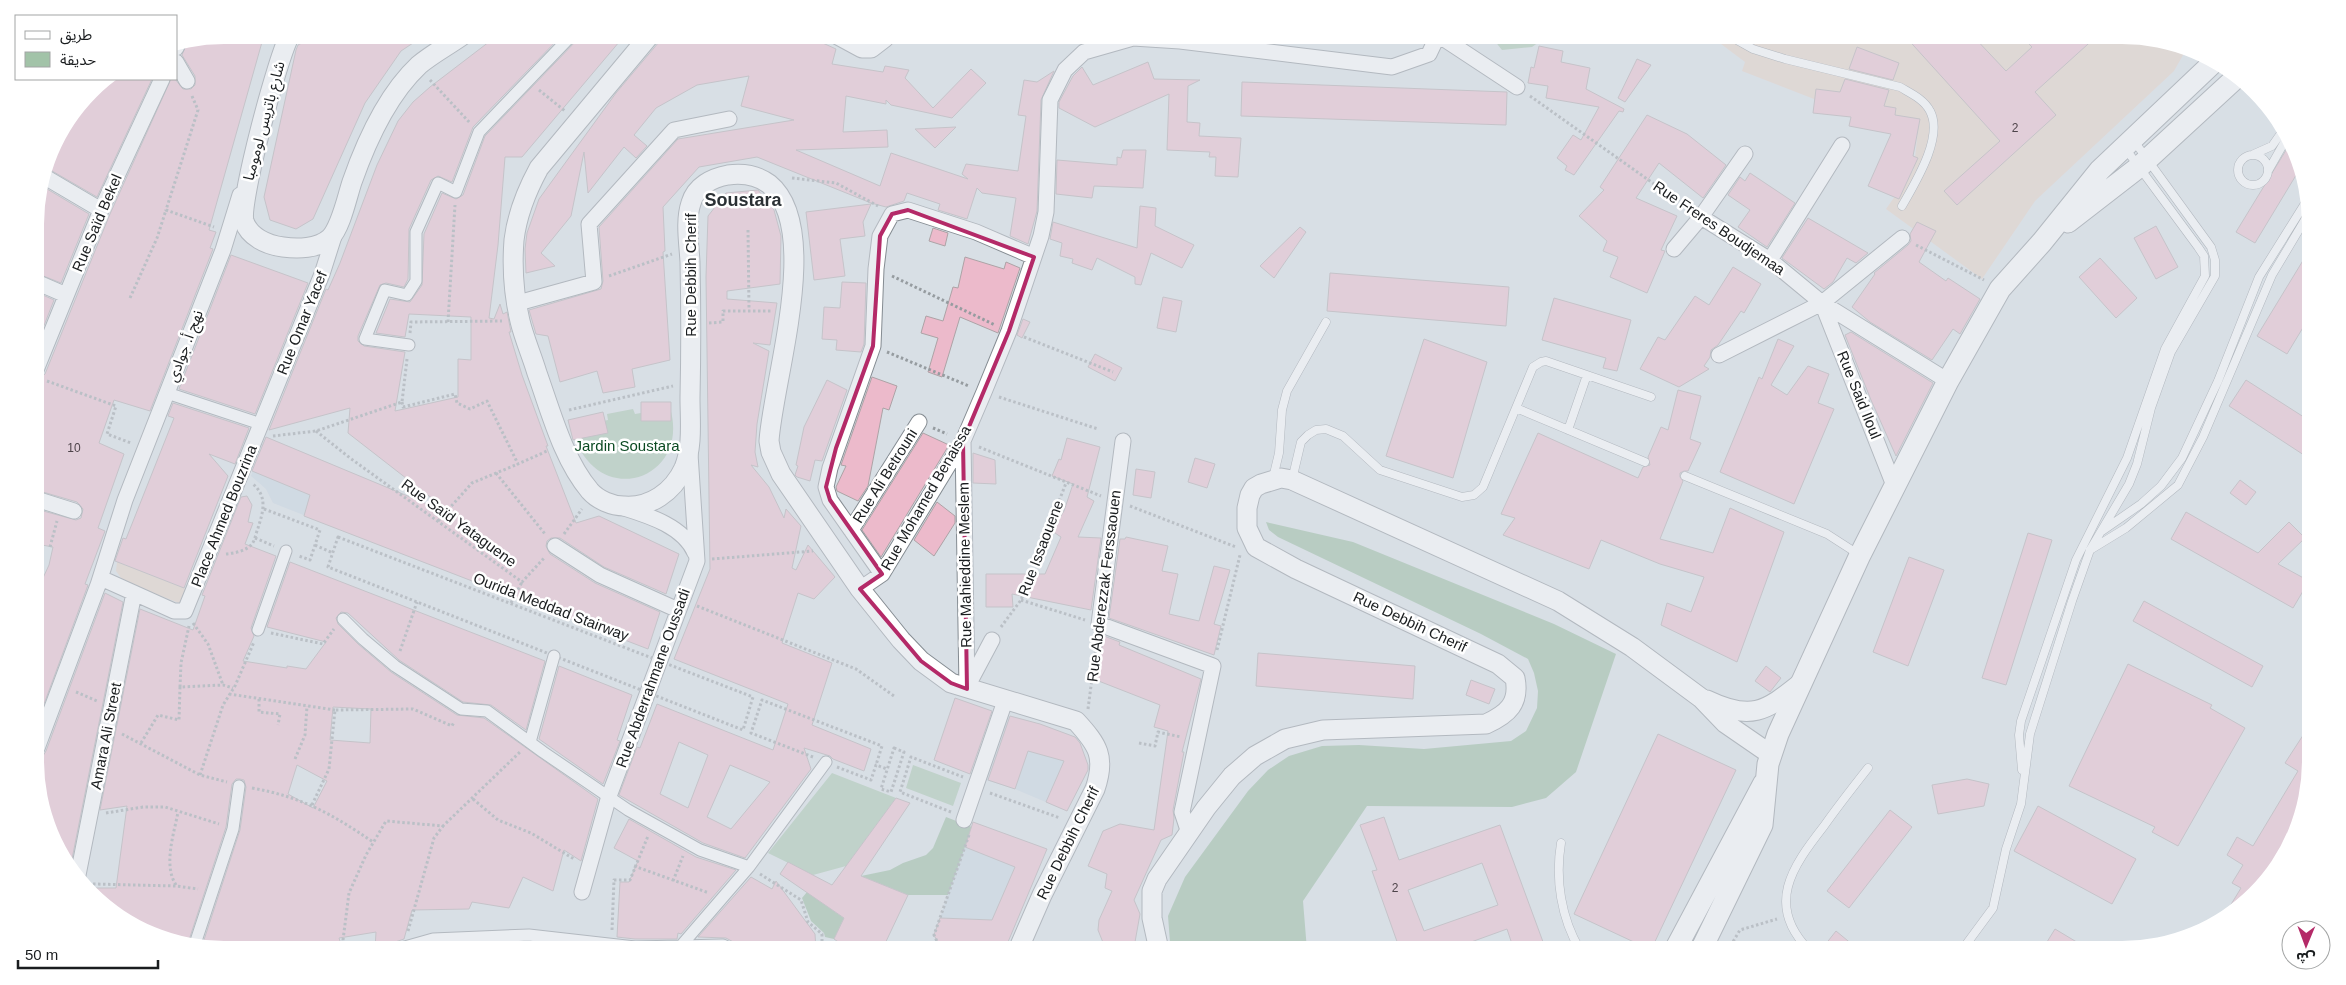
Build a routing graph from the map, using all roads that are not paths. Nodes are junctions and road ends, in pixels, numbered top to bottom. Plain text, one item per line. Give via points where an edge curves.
1 (286, 44) edge
2 (450, 44) edge
3 (563, 44) edge
4 (642, 44) edge
5 (855, 44) edge
6 (877, 44) edge
7 (1112, 44) edge
8 (1205, 44) edge
9 (1434, 44) edge
10 (1452, 44) edge
11 (1744, 44) edge
12 (178, 65) edge
13 (2206, 65) edge
14 (162, 80) edge
15 (187, 81) road end
16 (2232, 81) edge
17 (1517, 87) road end
18 (268, 106) junction
19 (729, 119) dead end
20 (2279, 136) edge
21 (2128, 143) junction
22 (2284, 144) edge
23 (1842, 145) dead end
24 (1745, 154) dead end
25 (2254, 154) junction
26 (2143, 163) junction
27 (2268, 171) junction
28 (49, 180) edge
29 (1902, 206) dead end
30 (2302, 209) edge
31 (101, 210) junction
32 (1701, 217) junction
33 (339, 221) junction
34 (2302, 226) edge
35 (1902, 238) road end
36 (2042, 242) junction
37 (1674, 248) dead end
38 (1034, 257) junction
39 (1770, 260) junction
40 (44, 285) edge
41 (66, 295) junction
42 (1822, 303) junction
43 (519, 312) junction
44 (1326, 322) dead end
45 (409, 345) road end
46 (1719, 355) dead end
47 (44, 363) edge
48 (1587, 376) junction
49 (1948, 381) junction
50 (167, 393) junction
51 (1652, 397) dead end
52 (1516, 408) junction
53 (919, 422) road end
54 (259, 430) junction
55 (1568, 430) junction
56 (963, 441) junction
57 (1123, 441) dead end
58 (690, 447) junction
59 (1645, 462) dead end
60 (1685, 476) dead end
61 (1273, 480) junction
62 (1292, 480) junction
63 (1895, 488) junction
64 (44, 502) edge
65 (612, 505) junction
66 (67, 509) road end
67 (851, 530) junction
68 (2100, 532) junction
69 (2084, 543) junction
70 (555, 546) road end
71 (2090, 550) junction
72 (286, 551) dead end
73 (1860, 555) junction
74 (697, 559) junction
75 (2076, 560) junction
76 (882, 574) junction
77 (98, 585) junction
78 (860, 589) junction
79 (134, 593) junction
80 (680, 605) junction
81 (342, 619) road end
82 (258, 630) road end
83 (992, 640) road end
84 (554, 656) dead end
85 (1801, 683) junction
86 (967, 689) junction
87 (1701, 698) junction
88 (1005, 701) junction
89 (44, 729) edge
90 (530, 742) junction
91 (1770, 754) junction
92 (826, 762) road end
93 (1868, 768) dead end
94 (1766, 781) junction
95 (239, 786) dead end
96 (2024, 792) junction
97 (609, 796) junction
98 (968, 823) road end
99 (1189, 833) junction
100 (1560, 843) dead end
101 (749, 867) junction
102 (85, 876) edge
103 (582, 892) dead end
104 (197, 939) edge
105 (426, 941) edge
106 (582, 941) edge
107 (685, 941) edge
108 (1022, 941) edge
109 (1157, 941) edge
110 (1576, 941) edge
111 (1680, 941) edge
112 (1705, 941) edge
113 (1802, 941) edge
114 (1968, 941) edge

1 - 18 street, شارع باتريس لومومبا
2 - 33 street via 419,65 394,96 368,140
3 - 45 street via 479,132 456,192 438,183 416,232 416,281 407,295 385,290 365,339
4 - 43 street, Rue Debbih Cherif via 538,168 521,210 514,241
5 - 6 street via 862,48 872,48
7 - 38 street, Rue Mohamed Benaissa via 1084,52 1065,70 1050,100 1046,212
8 - 9 street, Rue Mohamed Benaissa via 1392,67 1429,54
10 - 17 street
11 - 29 lane via 1900,87 1917,97 1930,111 1934,128 1932,145
12 - 15 street
13 - 21 main road
14 - 31 street, Rue Saïd Bekel
16 - 26 main road
18 - 33 street, شارع باتريس لومومبا via 246,186 243,209 244,220 253,235 275,246 298,249 330,238
18 - 50 street, نهج أ. جوادي via 228,232
19 - 43 street via 674,130 589,224 594,282
20 - 25 lane via 2272,146
21 - 26 lane
21 - 36 main road via 2100,170
22 - 27 lane
23 - 39 street
24 - 32 street
25 - 27 lane via 2263,158
25 - 27 lane via 2240,161 2238,171 2243,180 2256,184 2265,180
26 - 36 main road
26 - 68 lane via 2211,247 2215,276 2172,352 2151,408 2129,484
26 - 69 lane via 2204,256 2205,276 2165,349 2127,458
28 - 31 street
30 - 68 lane via 2259,277 2218,381 2182,458 2161,486
31 - 41 street, Rue Saïd Bekel
32 - 37 street
32 - 39 street, Rue Freres Boudjemaa
33 - 54 street, Rue Omar Yacef via 322,274
34 - 71 lane via 2272,275 2203,437 2178,485 2126,528
35 - 42 street
36 - 49 main road via 2000,289
38 - 56 street, Rue Mohamed Benaissa via 1009,331
38 - 67 street via 976,232 908,210 892,214 880,236 873,346 827,479 830,500
39 - 42 street, Rue Freres Boudjemaa
40 - 41 street
41 - 47 street, Rue Saïd Bekel
42 - 46 street
42 - 49 street, Rue Freres Boudjemaa
42 - 63 street, Rue Said Iloul
43 - 65 street, Rue Debbih Cherif via 551,414 573,465 594,494
44 - 61 lane via 1287,391
48 - 51 lane
48 - 52 lane via 1546,361 1540,362 1533,367
48 - 55 lane
49 - 63 main road
50 - 54 street, Place Ahmed Bouzrina
50 - 77 street, نهج أ. جوادي via 124,500
52 - 55 lane
52 - 62 lane via 1483,487 1474,495 1462,497 1380,470 1343,436 1326,429 1316,430 1301,442
53 - 67 street, Rue Ali Betrouni
54 - 79 street, Place Ahmed Bouzrina via 185,611 174,611
55 - 59 lane
56 - 76 street, Rue Mohamed Benaissa
56 - 86 street, Rue Mahieddine Meslem
57 - 99 street, Rue Abderezzak Ferssaouen via 1099,624 1213,666 1182,812
58 - 65 street, Rue Debbih Cherif via 683,470 656,500 638,506
58 - 74 street
58 - 78 street, Rue Debbih Cherif via 688,222 691,202 700,186 718,177 739,173 758,178 782,197 788,210 792,236 793,296 769,441 771,452 781,474
60 - 73 lane via 1827,534
61 - 62 street, Rue Debbih Cherif
61 - 99 street, Rue Debbih Cherif via 1254,488 1250,495 1247,528 1256,547 1498,664 1515,678 1515,701 1498,719 1486,724 1322,730 1285,739 1245,764 1206,808
62 - 87 street, Rue Debbih Cherif via 1558,600 1632,647
63 - 73 main road
64 - 66 street
65 - 74 street via 642,514 676,531 691,544
67 - 76 street
68 - 69 lane
68 - 71 lane
69 - 75 lane
70 - 80 street via 600,575
71 - 75 lane
71 - 96 lane via 2030,734
72 - 82 street
73 - 85 main road
74 - 80 street, Rue Abderrahmane Oussadi
75 - 96 lane via 2021,721 2019,735
76 - 78 street, Rue Mohamed Benaissa
77 - 79 street, Place Ahmed Bouzrina via 103,579
77 - 89 street, نهج أ. جوادي
78 - 86 street, Rue Debbih Cherif via 921,661 951,683
79 - 102 street, Amara Ali Street via 90,816
80 - 97 street, Rue Abderrahmane Oussadi
81 - 90 street via 395,666 461,710 487,710
83 - 86 street
84 - 90 street
85 - 87 street, Rue Debbih Cherif via 1774,704 1758,711 1725,709
85 - 91 main road
86 - 88 street, Rue Debbih Cherif
87 - 91 street, Rue Debbih Cherif via 1725,724
88 - 98 street via 976,787
88 - 108 street, Rue Debbih Cherif via 1076,722 1091,737 1099,754 1100,773
90 - 97 street
91 - 94 main road
92 - 101 street
93 - 113 lane via 1797,864 1788,886 1785,898 1787,916
94 - 111 main road
94 - 112 main road via 1762,825
95 - 104 street via 233,829
96 - 114 lane via 1992,908
97 - 101 street via 689,844
97 - 103 street, Rue Abderrahmane Oussadi
99 - 109 street, Rue Debbih Cherif via 1157,878 1152,891 1152,918
100 - 110 lane via 1563,913
101 - 107 street
105 - 106 street via 529,935

